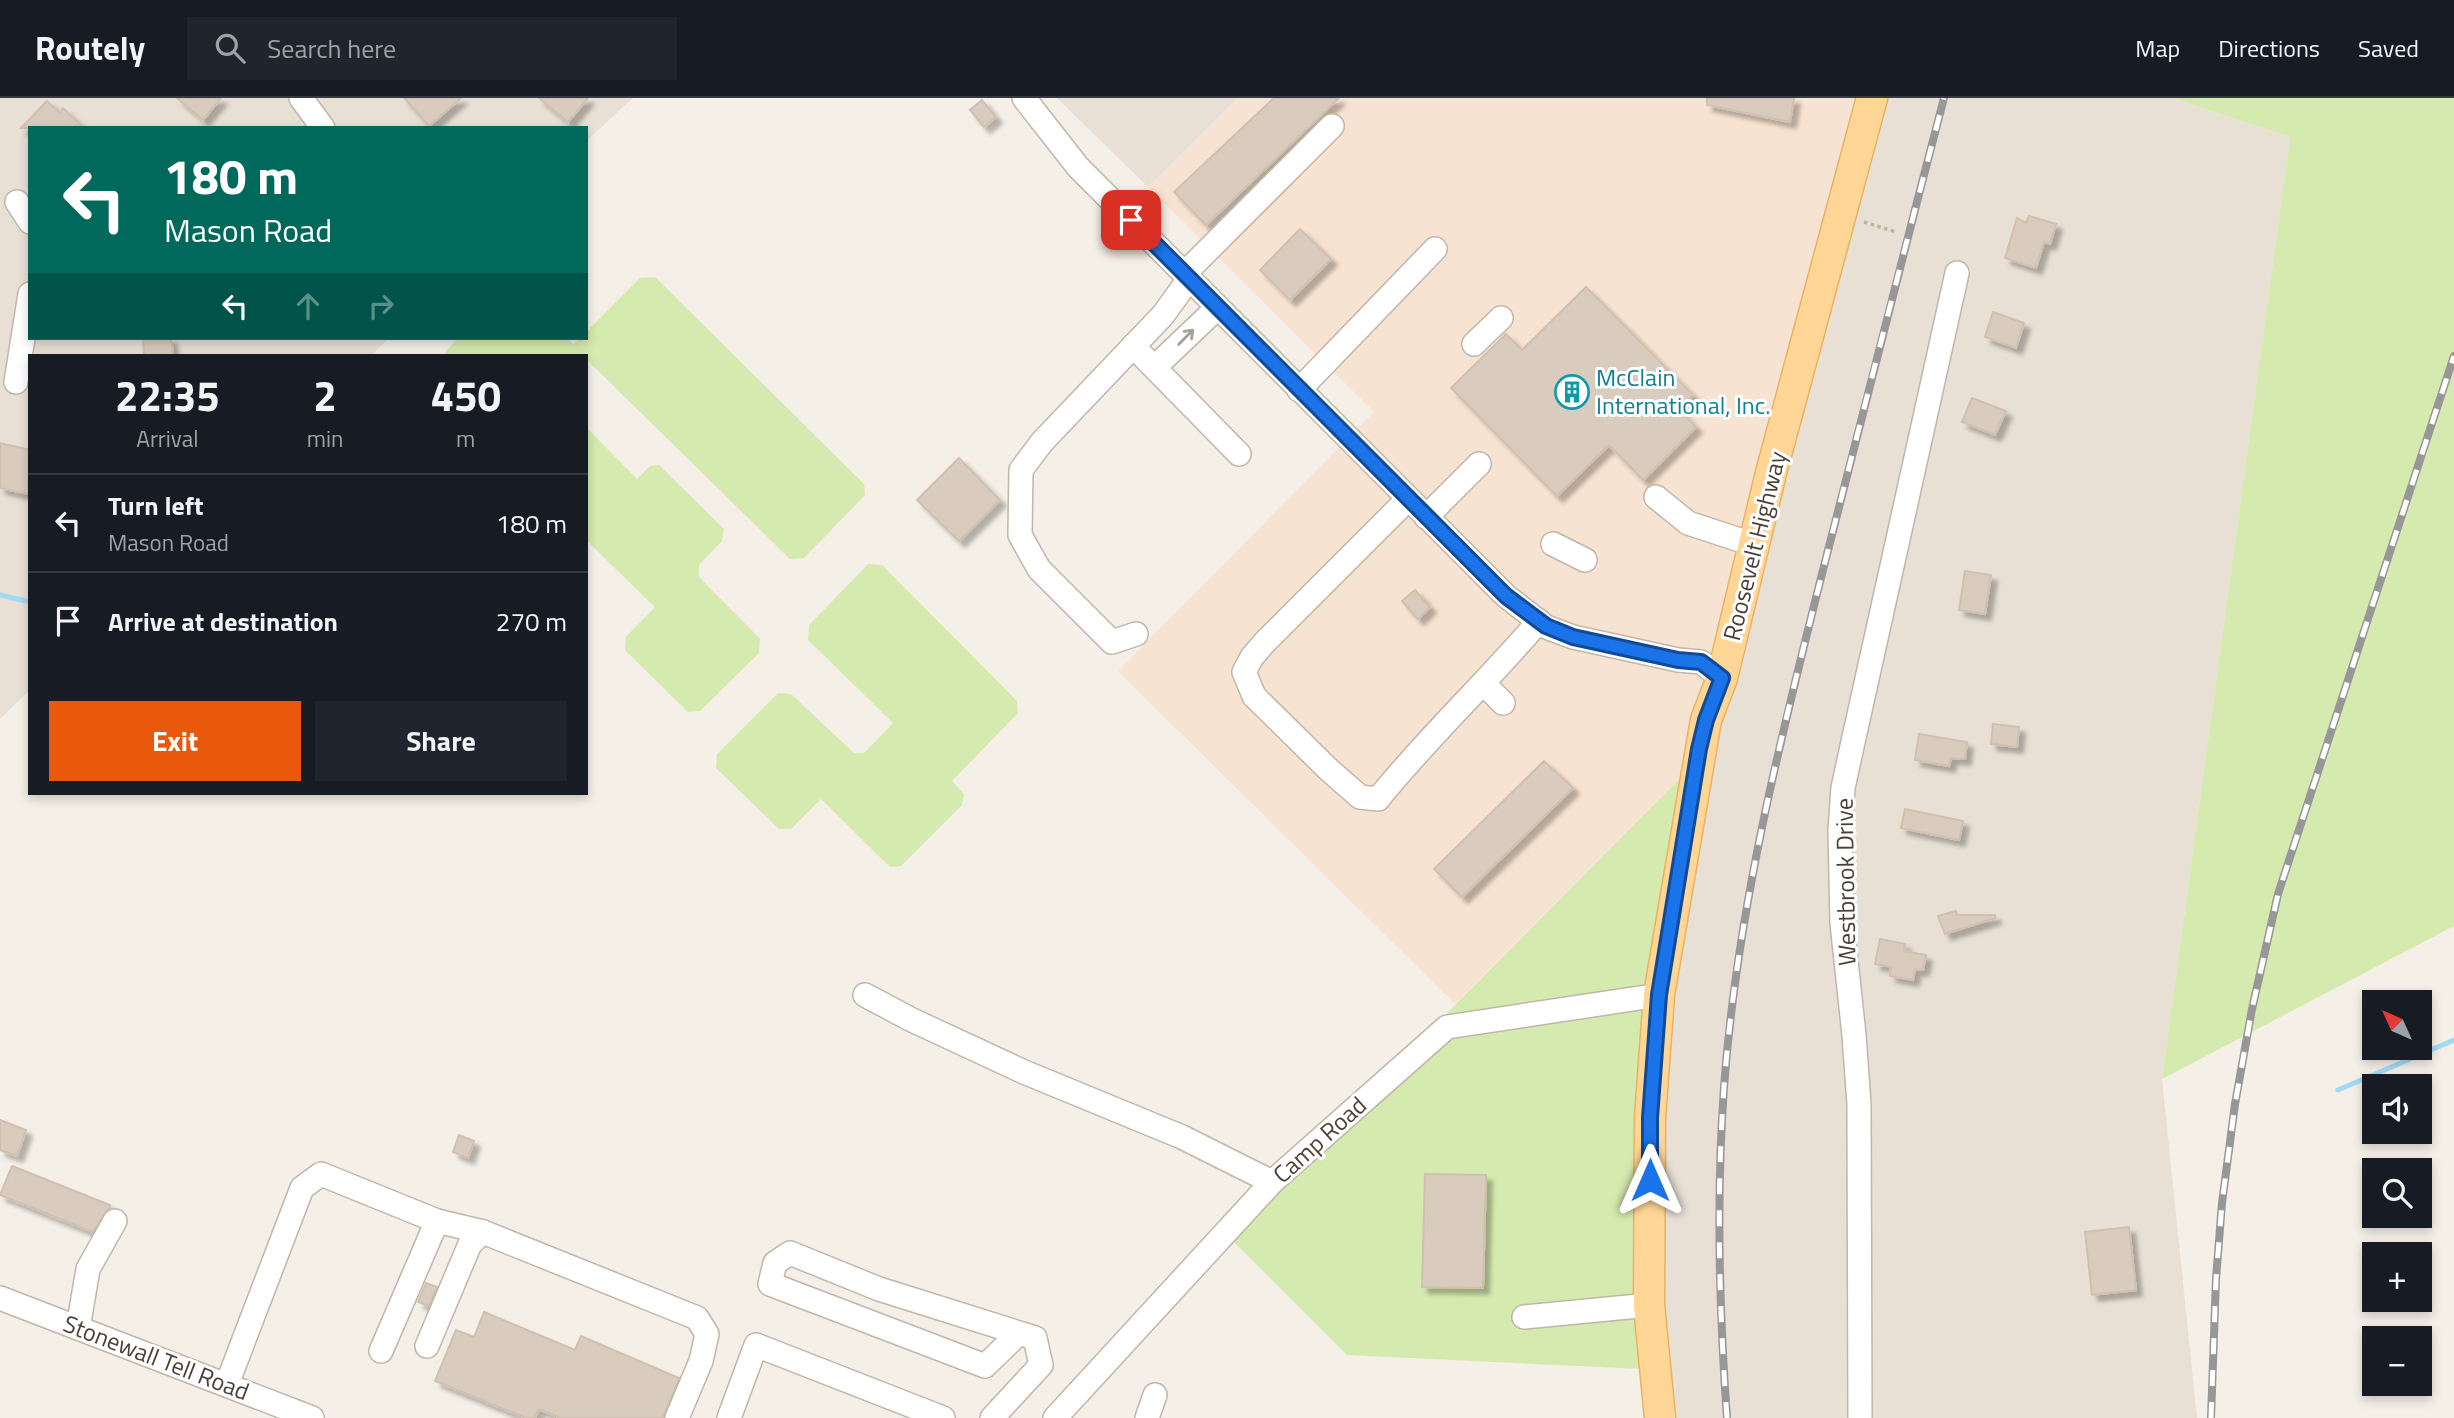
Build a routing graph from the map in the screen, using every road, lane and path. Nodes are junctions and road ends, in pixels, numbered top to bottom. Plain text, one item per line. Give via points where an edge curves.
1 (301, 98) edge
2 (1024, 98) edge
3 (1872, 98) edge
4 (322, 126) edge
5 (1332, 126) dead end
6 (17, 202) dead end
7 (1842, 216) junction
8 (28, 219) edge
9 (1896, 232) dead end
10 (1436, 249) dead end
11 (1957, 273) dead end
12 (1186, 277) junction
13 (28, 306) edge
14 (1217, 307) junction
15 (1501, 318) dead end
16 (1474, 344) dead end
17 (1133, 346) junction
18 (1155, 368) junction
19 (15, 382) edge
20 (1299, 390) junction
21 (1239, 454) dead end
22 (1479, 464) dead end
23 (1656, 497) dead end
24 (1408, 499) junction
25 (1426, 517) junction
26 (1553, 544) dead end
27 (1755, 545) junction
28 (1585, 560) dead end
29 (1539, 621) junction
30 (1136, 634) dead end
31 (1722, 678) junction
32 (1483, 683) junction
33 (1503, 703) dead end
34 (865, 995) dead end
35 (1659, 995) junction
36 (1272, 1182) junction
37 (437, 1221) junction
38 (115, 1222) dead end
39 (482, 1232) junction
40 (0, 1298) edge
41 (1649, 1305) junction
42 (1524, 1317) dead end
43 (78, 1328) junction
44 (1019, 1333) junction
45 (427, 1346) dead end
46 (381, 1351) dead end
47 (227, 1384) junction
48 (1154, 1395) dead end
49 (312, 1418) edge
50 (677, 1418) edge
51 (729, 1418) edge
52 (943, 1418) edge
53 (992, 1418) edge
54 (1055, 1418) edge
55 (1147, 1418) edge
56 (1660, 1418) edge
57 (1860, 1418) edge

1 - 4 street
2 - 12 street via 1078,167
3 - 7 main road, Roosevelt Highway
5 - 12 street
6 - 8 street
7 - 9 path
7 - 27 main road, Roosevelt Highway
10 - 20 street
11 - 57 street, Westbrook Drive via 1843,788 1842,923 1858,1104
12 - 14 street
12 - 17 street via 1163,315
13 - 19 street
18 -> 14 street
14 - 20 street
15 - 16 street
17 - 18 street
17 - 30 street via 1021,470 1020,535 1039,569 1112,642
18 - 21 street
20 - 24 street
22 - 25 street
23 - 27 street via 1688,523
24 - 25 street
24 - 32 street via 1265,642 1244,672 1254,696 1328,769 1360,797 1378,799
25 - 29 street via 1506,596
26 - 28 street
27 - 31 main road, Roosevelt Highway
29 - 31 street via 1573,637 1701,662
29 - 32 street
31 - 35 main road, Roosevelt Highway via 1699,749
32 - 33 street
34 - 36 street via 1024,1072 1182,1138
35 - 36 street, Camp Road via 1447,1027
35 - 41 main road, Roosevelt Highway via 1650,1118
36 - 54 street, Camp Road
37 - 39 street
37 - 46 street
37 - 47 street via 321,1174 302,1188
38 - 43 street via 88,1269
39 - 45 street via 470,1244
39 - 50 street via 697,1318 707,1334
40 - 43 street, Stonewall Tell Road
41 - 42 street
41 - 56 main road, Roosevelt Highway
43 - 47 street, Stonewall Tell Road
44 - 44 street via 879,1289 790,1253 775,1263 770,1284 985,1366
44 - 53 street via 1035,1338 1041,1364
47 - 49 street, Stonewall Tell Road
48 - 55 street
51 - 52 street via 756,1345

